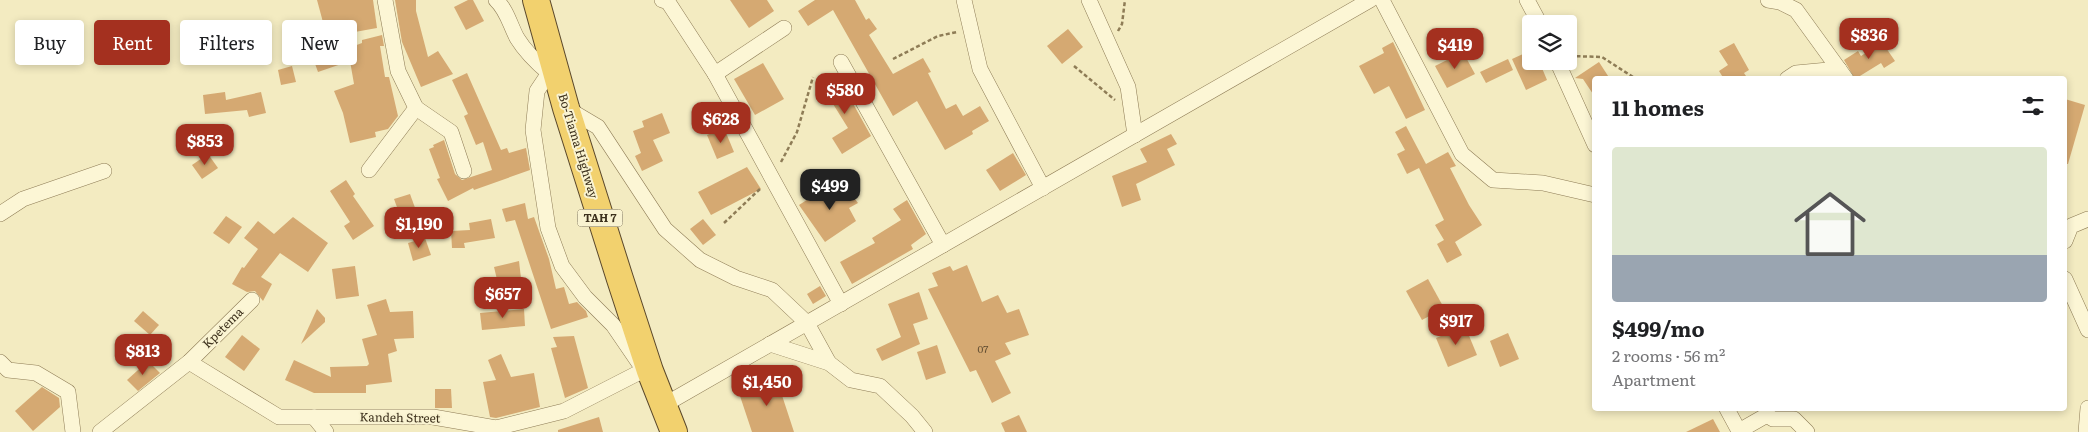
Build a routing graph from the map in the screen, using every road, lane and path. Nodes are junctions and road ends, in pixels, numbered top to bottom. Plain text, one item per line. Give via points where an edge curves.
1 (385, 0) edge
2 (496, 0) edge
3 (536, 0) edge
4 (662, 0) edge
5 (964, 0) edge
6 (1089, 0) edge
7 (1125, 0) edge
8 (1370, 0) edge
9 (1382, 0) edge
10 (1527, 0) edge
11 (1768, 0) edge
12 (1535, 15) edge
13 (784, 28) dead end
14 (971, 30) junction
15 (1110, 46) junction
16 (1577, 56) edge
17 (893, 59) dead end
18 (841, 62) dead end
19 (1074, 66) dead end
20 (552, 70) junction
21 (1561, 70) edge
22 (714, 74) junction
23 (1842, 74) edge
24 (1631, 76) edge
25 (1792, 76) edge
26 (416, 108) junction
27 (566, 108) junction
28 (1131, 110) junction
29 (1135, 135) junction
30 (1592, 138) edge
31 (104, 170) dead end
32 (369, 170) dead end
33 (464, 170) dead end
34 (1043, 188) junction
35 (1592, 194) edge
36 (0, 214) edge
37 (2088, 219) edge
38 (2067, 236) edge
39 (943, 245) junction
40 (2067, 283) edge
41 (252, 300) dead end
42 (841, 304) junction
43 (808, 323) junction
44 (2088, 330) edge
45 (770, 344) junction
46 (0, 362) edge
47 (189, 362) junction
48 (829, 363) junction
49 (647, 371) junction
50 (664, 405) junction
51 (2088, 408) edge
52 (1728, 411) edge
53 (314, 417) junction
54 (73, 432) edge
55 (100, 432) edge
56 (326, 432) edge
57 (674, 432) edge
58 (925, 432) edge
59 (1807, 432) edge
60 (2086, 432) edge

1 - 26 street via 398,71
2 - 20 street via 518,39 537,63
3 - 20 highway, Bo-Tiama Highway / TAH 7
4 - 22 street via 668,2
5 - 14 street
6 - 15 street
7 - 15 path via 1122,24
8 - 29 street
9 - 35 street via 1462,154 1493,180 1543,183
10 - 12 street
11 - 23 street via 1796,10
13 - 22 street
14 - 17 path via 938,36
14 - 34 street via 980,69
15 - 28 street via 1128,87
16 - 24 path via 1602,57
18 - 39 street
19 - 28 path via 1102,91
20 - 27 highway, Bo-Tiama Highway / TAH 7
20 - 49 street via 538,92 533,130 548,228 562,266 613,325
21 - 30 street
22 - 42 street
23 - 25 street via 1796,73
26 - 32 street
26 - 33 street via 451,132
27 - 43 street via 598,127 665,229 700,260 736,278 772,290
27 - 49 highway, Bo-Tiama Highway / TAH 7
28 - 29 street
29 - 34 street
31 - 36 street via 23,199
34 - 39 street
37 - 38 street via 2071,226
39 - 42 street
40 - 44 street
41 - 47 street, Kpetema
42 - 43 street
43 - 45 street
43 - 48 street
45 - 48 street
45 - 50 street
46 - 54 street via 8,370 36,373 68,392
47 - 53 street, Kandeh Street via 280,417
47 - 55 street, Kpetema
48 - 58 street via 851,380 880,386
49 - 50 highway, Bo-Tiama Highway / TAH 7
49 - 53 street, Kandeh Street via 564,410 496,428 433,417
50 - 57 highway, Bo-Tiama Highway / TAH 7
51 - 60 street
52 - 59 street via 1739,431 1767,415 1773,419 1794,420
53 - 56 street

